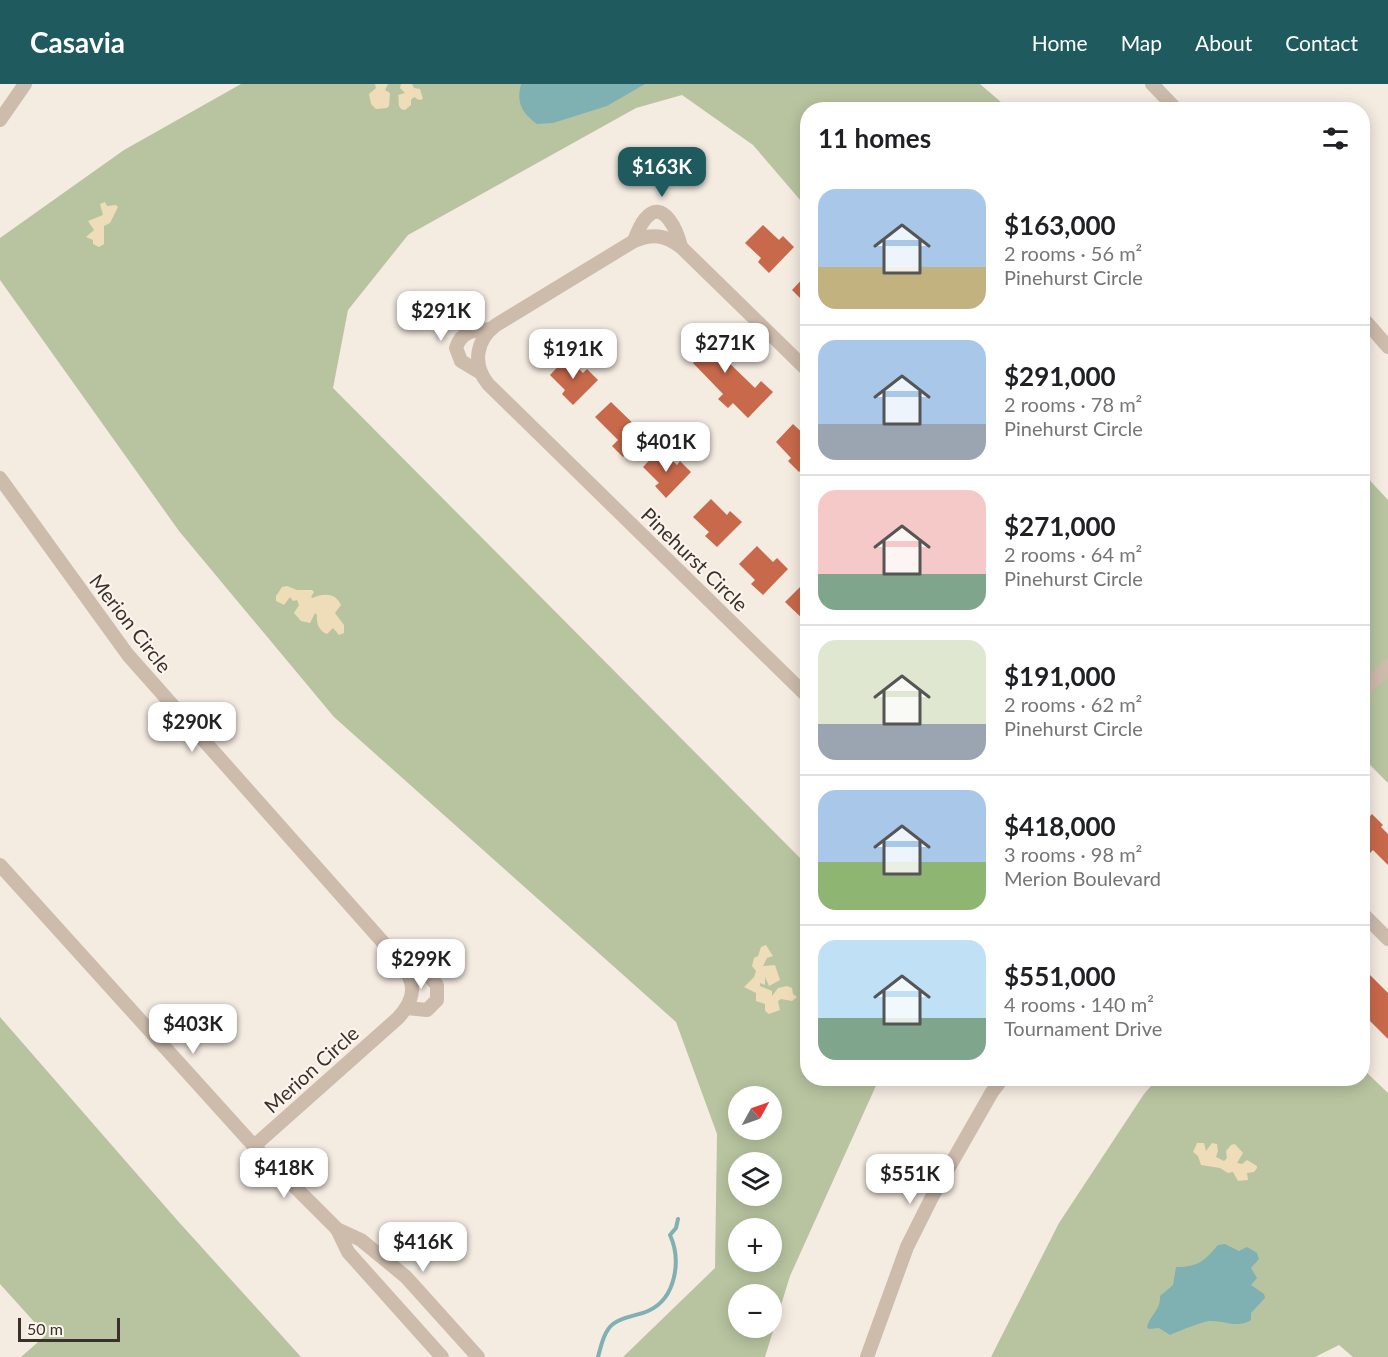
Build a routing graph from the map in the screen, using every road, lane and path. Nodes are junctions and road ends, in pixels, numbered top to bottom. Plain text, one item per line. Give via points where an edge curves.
1 (25, 84) edge
2 (1152, 84) edge
3 (1169, 102) edge
4 (0, 120) edge
5 (634, 241) junction
6 (681, 247) junction
7 (1370, 326) edge
8 (491, 329) junction
9 (1388, 346) edge
10 (800, 363) edge
11 (481, 373) junction
12 (0, 478) edge
13 (1388, 666) edge
14 (1370, 685) edge
15 (800, 689) edge
16 (0, 865) edge
17 (1370, 921) edge
18 (1388, 939) edge
19 (408, 972) junction
20 (407, 1008) junction
21 (997, 1086) edge
22 (254, 1146) junction
23 (337, 1229) junction
24 (473, 1355) edge
25 (442, 1357) edge
26 (867, 1357) edge

1 - 4 street
2 - 3 street
5 - 6 street, Pinehurst Circle via 658,235
5 - 6 street, Pinehurst Circle via 644,219 659,213 674,225
5 - 8 street, Pinehurst Circle
6 - 10 street, Pinehurst Circle
7 - 9 street
8 - 11 street via 481,340
8 - 11 street, Pinehurst Circle via 465,334 456,348 461,361
11 - 15 street, Pinehurst Circle
12 - 19 street, Merion Circle via 128,655
13 - 14 street
16 - 22 street
17 - 18 street
19 - 20 street via 413,993
19 - 20 street, Merion Circle via 428,975 437,985 437,1000 427,1010
20 - 22 street, Merion Circle
21 - 26 street via 907,1246
22 - 23 street
23 - 24 street via 361,1240 406,1277
23 - 25 street via 348,1252

